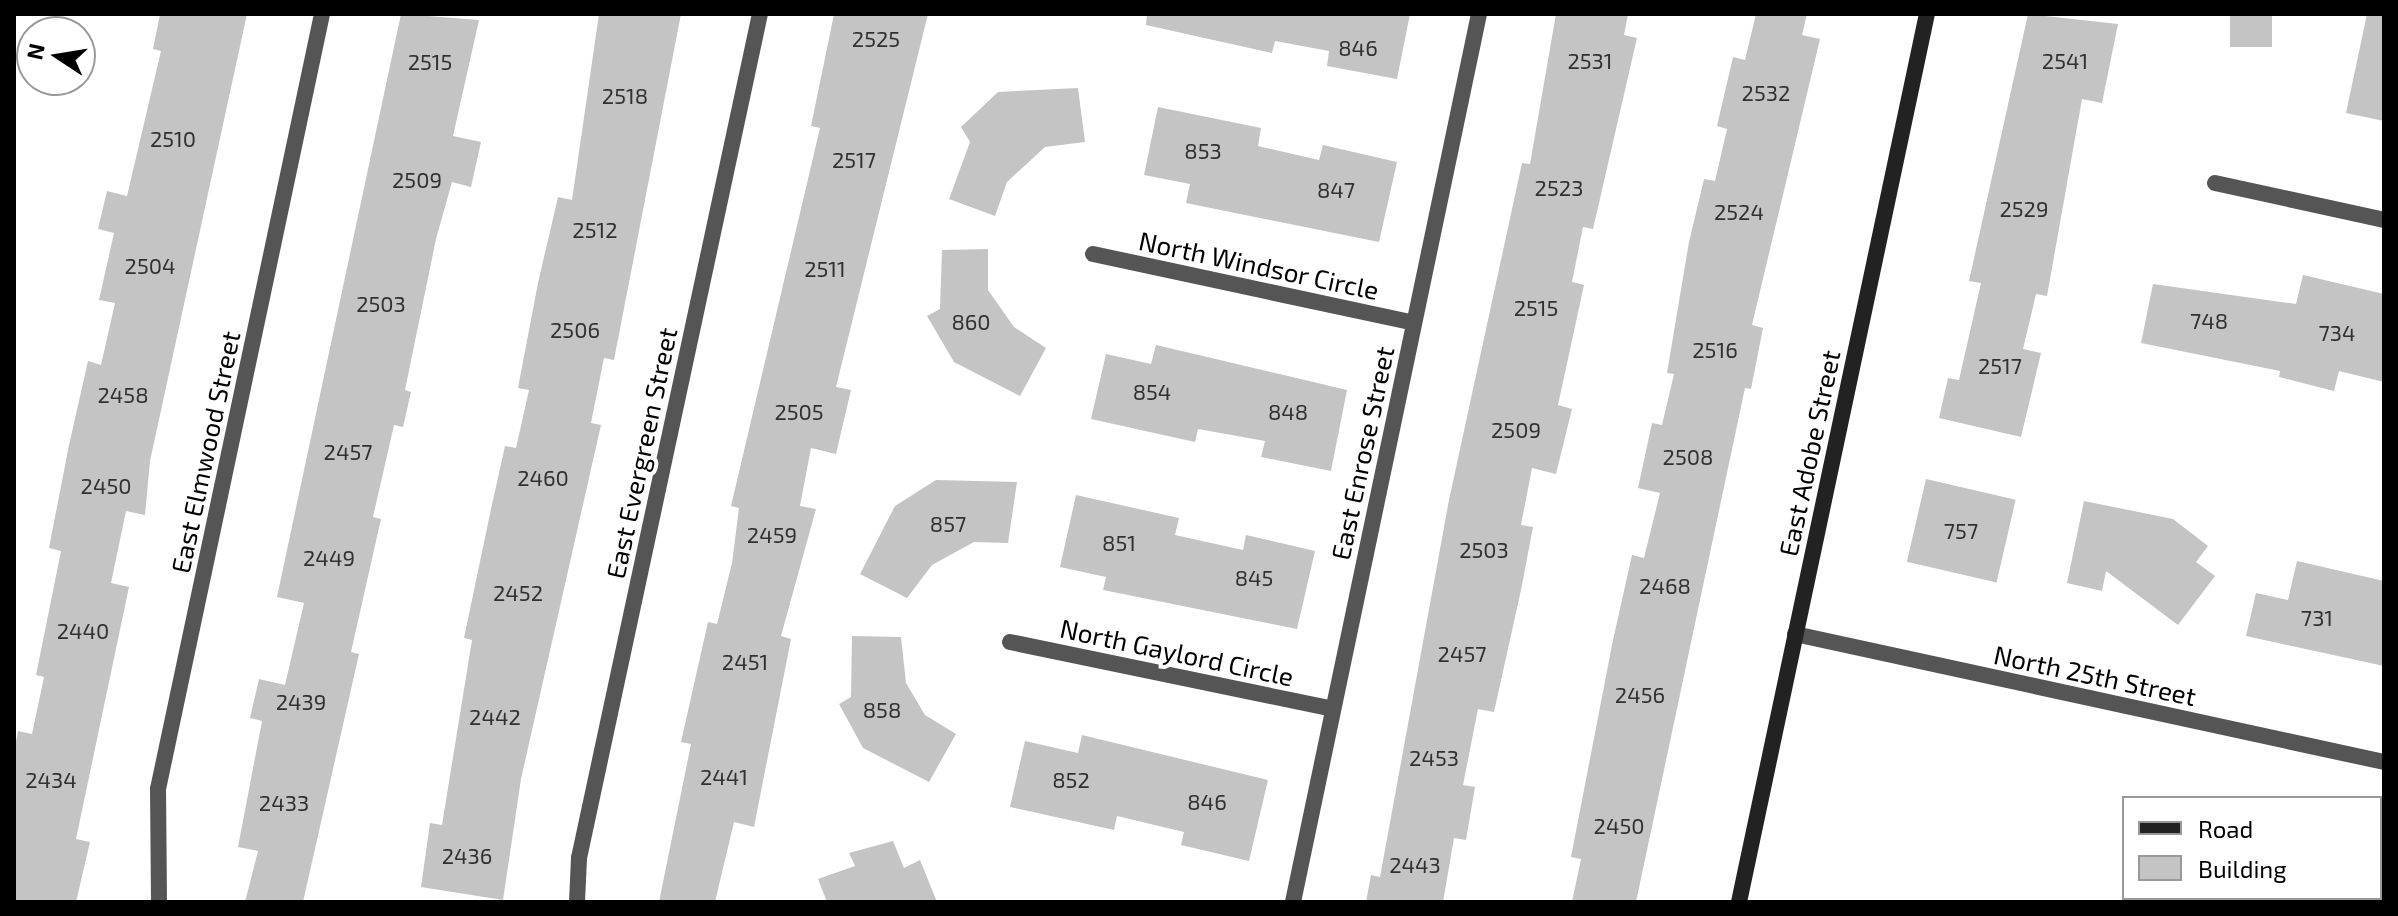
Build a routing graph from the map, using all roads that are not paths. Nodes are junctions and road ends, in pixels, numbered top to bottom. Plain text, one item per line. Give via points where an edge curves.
1 (322, 14) edge
2 (760, 14) edge
3 (1479, 14) edge
4 (1927, 14) edge
5 (2215, 183) dead end
6 (2384, 220) edge
7 (1093, 254) dead end
8 (1414, 323) junction
9 (1795, 634) junction
10 (1010, 642) dead end
11 (1333, 709) junction
12 (2384, 762) edge
13 (159, 902) edge
14 (577, 902) edge
15 (1293, 902) edge
16 (1739, 902) edge

1 - 13 street, East Elmwood Street via 158,789
2 - 14 street, East Evergreen Street via 579,858
3 - 8 street, East Enrose Street
4 - 9 street, East Adobe Street
5 - 6 street
7 - 8 street, North Windsor Circle
8 - 11 street, East Enrose Street
9 - 12 street, North 25th Street
9 - 16 street, East Adobe Street
10 - 11 street, North Gaylord Circle
11 - 15 street, East Enrose Street

